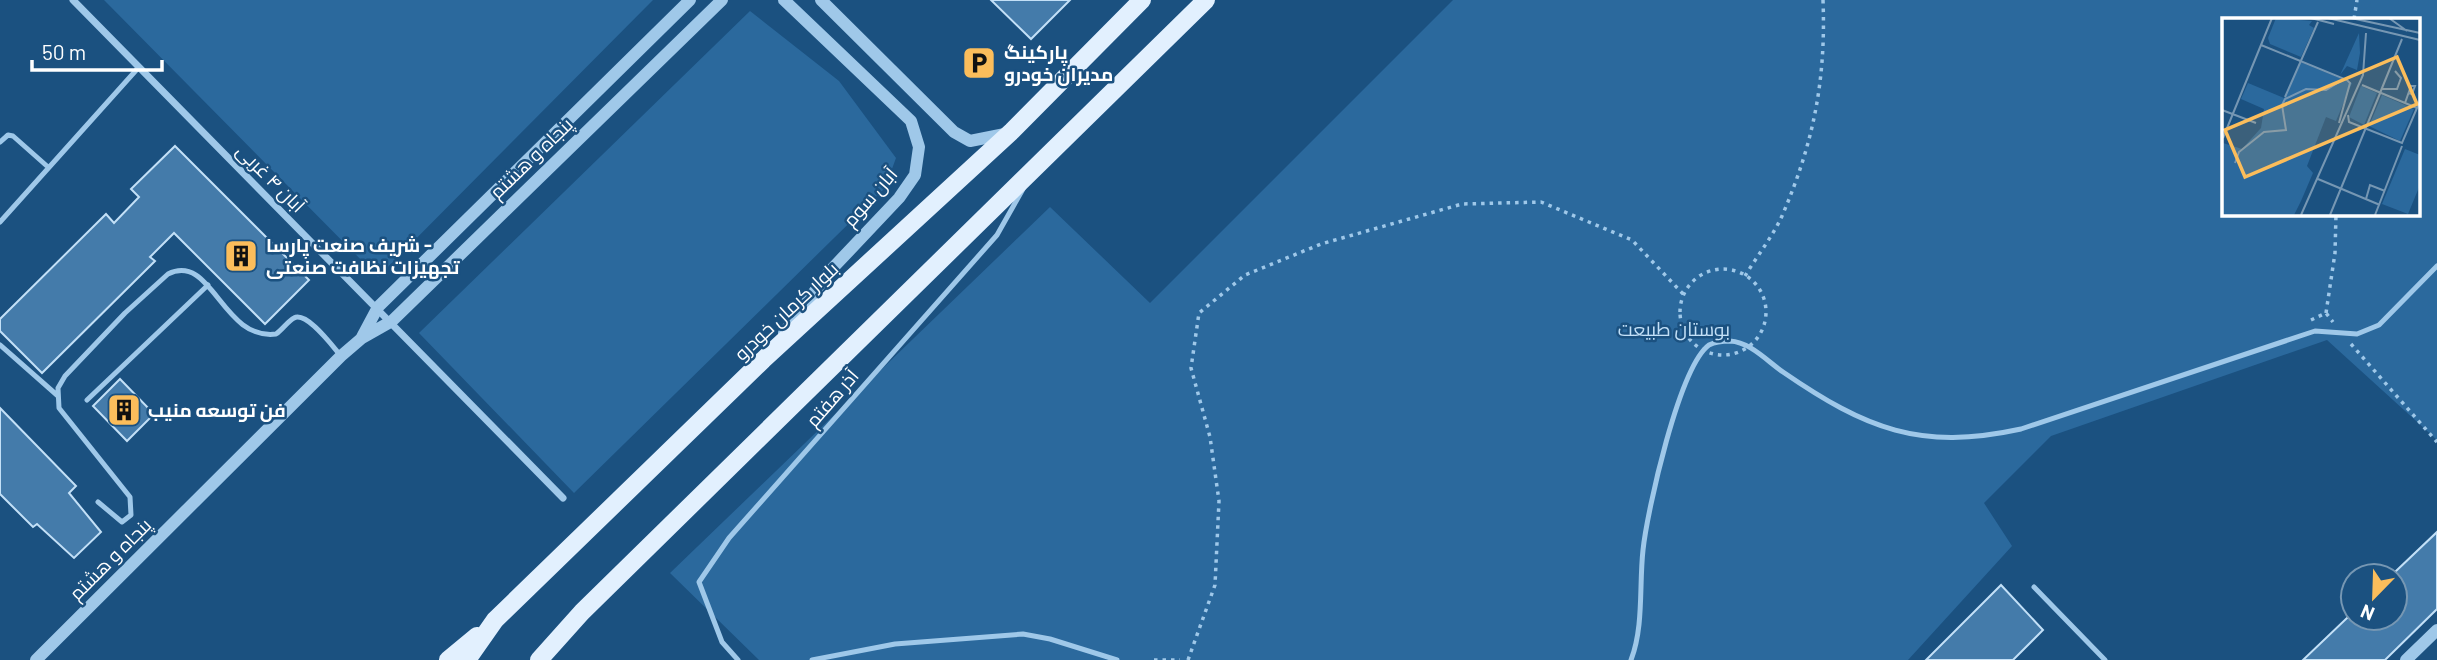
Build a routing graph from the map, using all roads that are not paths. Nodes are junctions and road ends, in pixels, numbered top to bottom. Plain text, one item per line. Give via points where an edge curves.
1 (73, 0) edge
2 (690, 0) edge
3 (722, 0) edge
4 (784, 0) edge
5 (821, 0) edge
6 (1142, 0) edge
7 (1206, 0) edge
8 (139, 67) junction
9 (1012, 131) junction
10 (0, 142) edge
11 (1038, 161) junction
12 (48, 167) junction
13 (0, 222) edge
14 (2437, 266) edge
15 (208, 285) junction
16 (378, 307) junction
17 (392, 321) junction
18 (362, 338) junction
19 (0, 345) edge
20 (341, 356) junction
21 (763, 360) junction
22 (58, 396) junction
23 (87, 400) dead end
24 (564, 498) dead end
25 (98, 502) dead end
26 (2034, 587) dead end
27 (495, 620) junction
28 (2437, 630) edge
29 (36, 660) edge
30 (448, 660) edge
31 (467, 660) edge
32 (539, 660) edge
33 (738, 660) edge
34 (812, 660) edge
35 (1117, 660) edge
36 (1631, 660) edge
37 (2105, 660) edge
38 (2406, 660) edge

1 - 8 street, آبان ۴ غربی
2 - 16 street, پنجاه و هشتم
3 - 17 street, پنجاه و هشتم
4 - 21 street, آبان سوم via 911,121 919,161 899,198 829,272
5 - 9 street via 954,132 970,141
6 - 9 main road, بلوار کرمان خودرو
7 - 11 main road
8 - 12 lane
8 - 16 street, آبان ۴ غربی
9 - 21 main road, بلوار کرمان خودرو
10 - 12 lane via 13,136
11 - 32 main road via 592,602
11 - 33 lane, آذر هفتم via 997,235 729,538 699,582 722,642
12 - 13 lane
14 - 36 lane via 2379,325 2357,334 2315,331 1982,438 1902,435 1880,428 1821,397 1741,342 1709,345 1690,376 1663,455 1643,548 1638,643
15 - 20 lane via 240,324 254,333 276,334 301,317
15 - 22 lane via 190,270 168,274 65,376
15 - 23 lane
16 - 17 street, آبان ۴ غربی
16 - 18 street, پنجاه و هشتم
17 - 18 street, پنجاه و هشتم
17 - 24 street, آبان ۴ غربی
18 - 20 street, پنجاه و هشتم
19 - 22 lane
20 - 29 street, پنجاه و هشتم
21 - 27 main road, بلوار کرمان خودرو
22 - 25 lane via 64,416 130,497 133,510 122,522
26 - 37 lane
27 - 30 main road
27 - 31 main road, بلوار کرمان خودرو
28 - 38 street
34 - 35 lane via 895,644 1023,634

